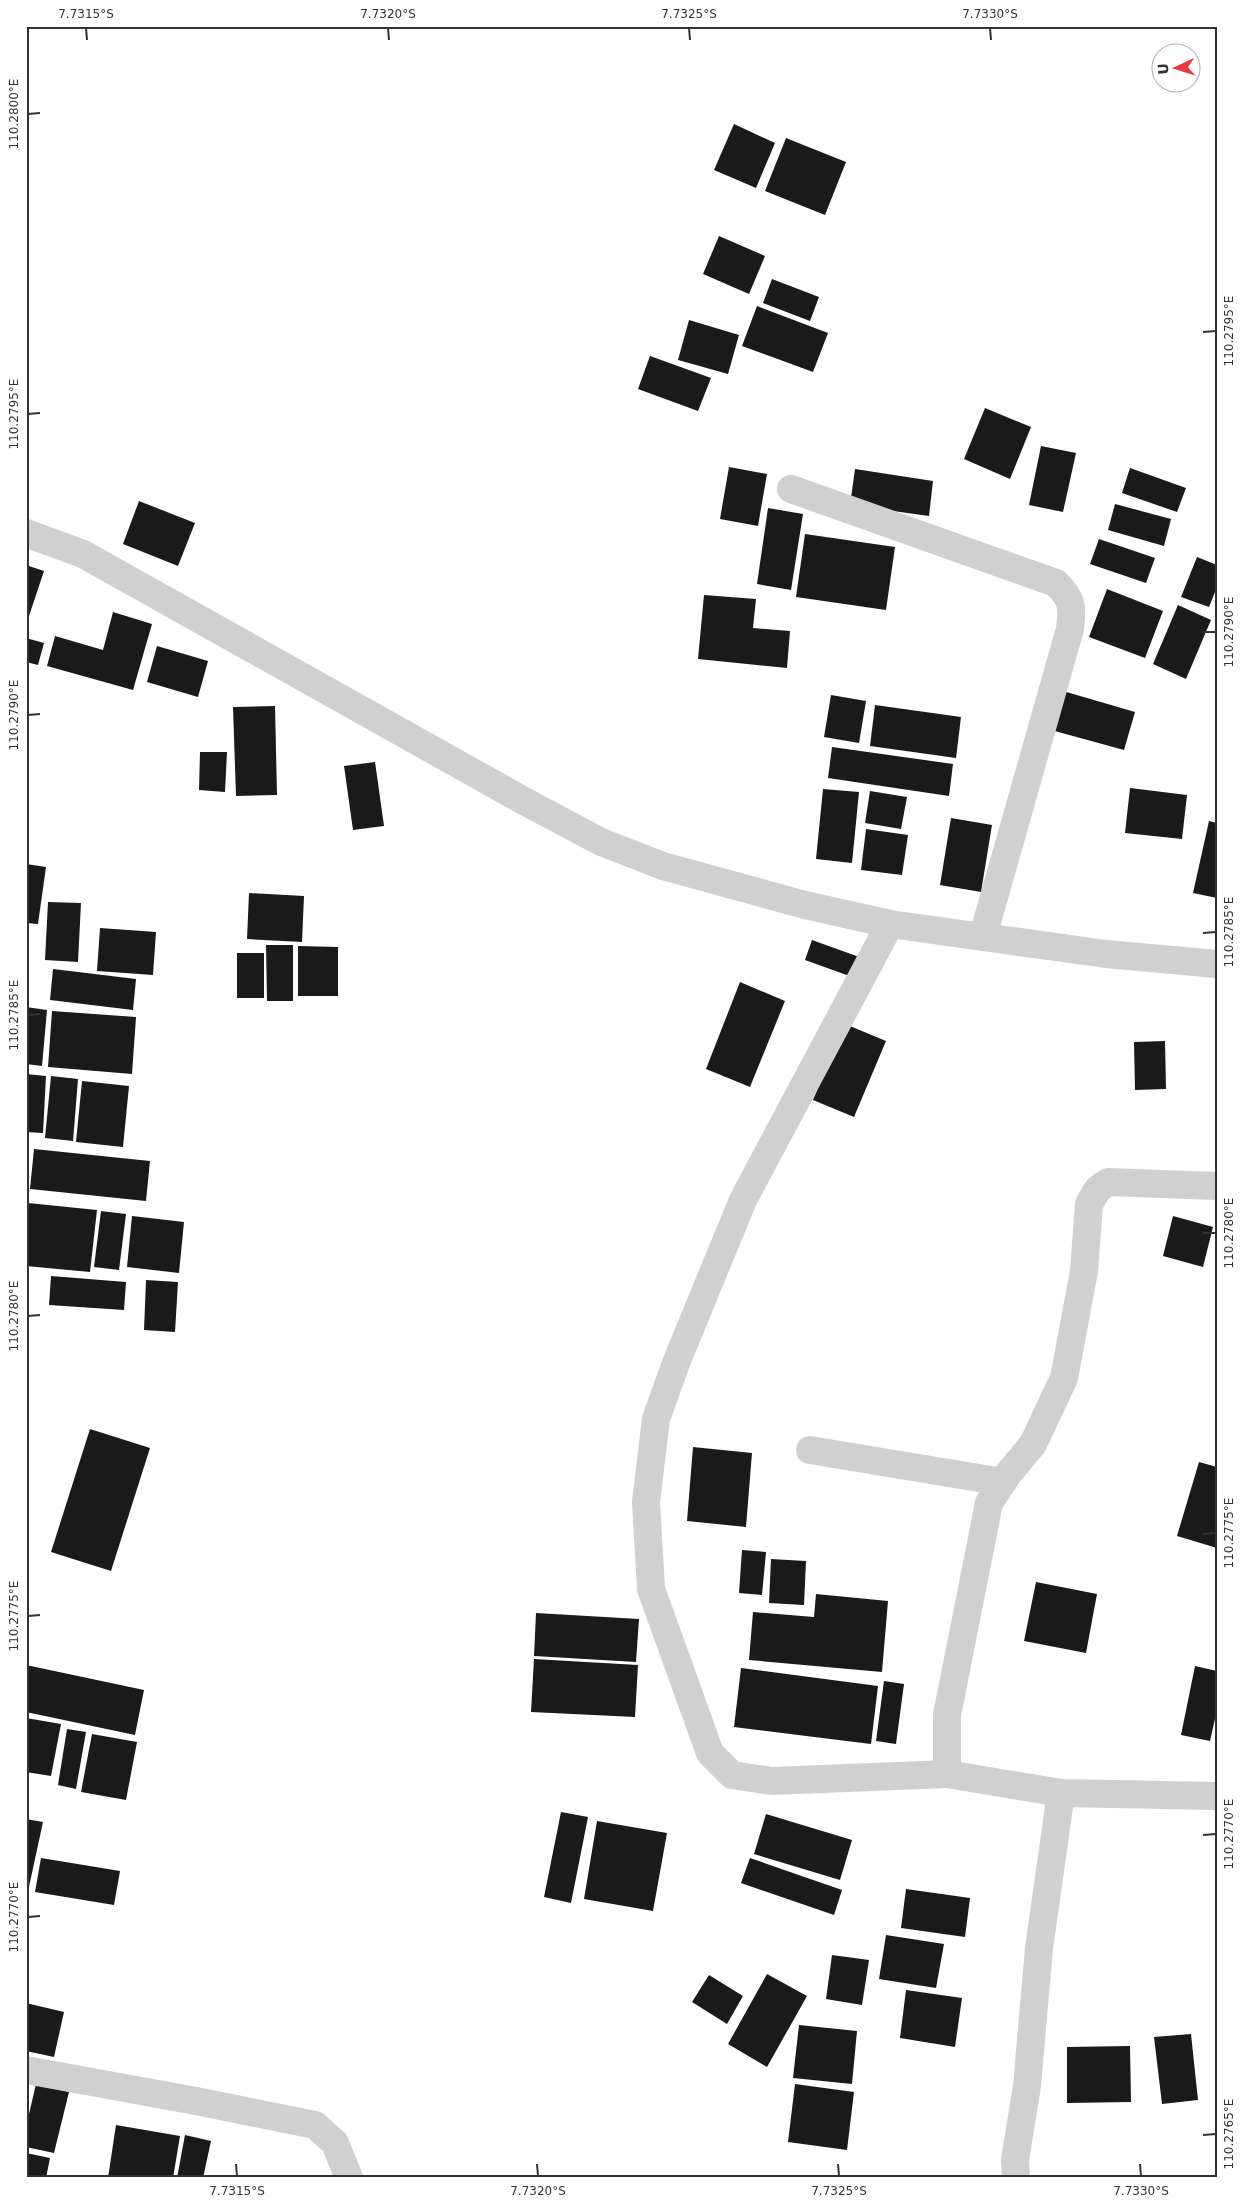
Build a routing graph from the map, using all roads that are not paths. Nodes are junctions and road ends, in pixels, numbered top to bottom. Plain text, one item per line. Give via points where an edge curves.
1 (791, 489) dead end
2 (26, 533) edge
3 (890, 924) junction
4 (983, 936) junction
5 (1217, 964) edge
6 (1217, 1186) edge
7 (810, 1450) dead end
8 (1003, 1482) junction
9 (947, 1774) junction
10 (1061, 1793) junction
11 (1217, 1796) edge
12 (26, 2070) edge
13 (349, 2178) edge
14 (1016, 2178) edge

1 - 4 street via 1056,583 1068,594 1073,611 1070,628
2 - 3 street via 83,554 601,842 663,866 805,905
3 - 4 street
3 - 9 street via 743,1200 666,1391 656,1419 646,1502 650,1589 710,1753 732,1775 772,1780
4 - 5 street via 1106,954
6 - 8 street via 1108,1182 1098,1188 1089,1204 1084,1271 1064,1378 1033,1444
7 - 8 street
8 - 9 street via 989,1503 954,1675 947,1715
9 - 10 street
10 - 11 street
10 - 14 street via 1039,1948 1027,2086 1015,2160
12 - 13 street via 315,2125 335,2143

